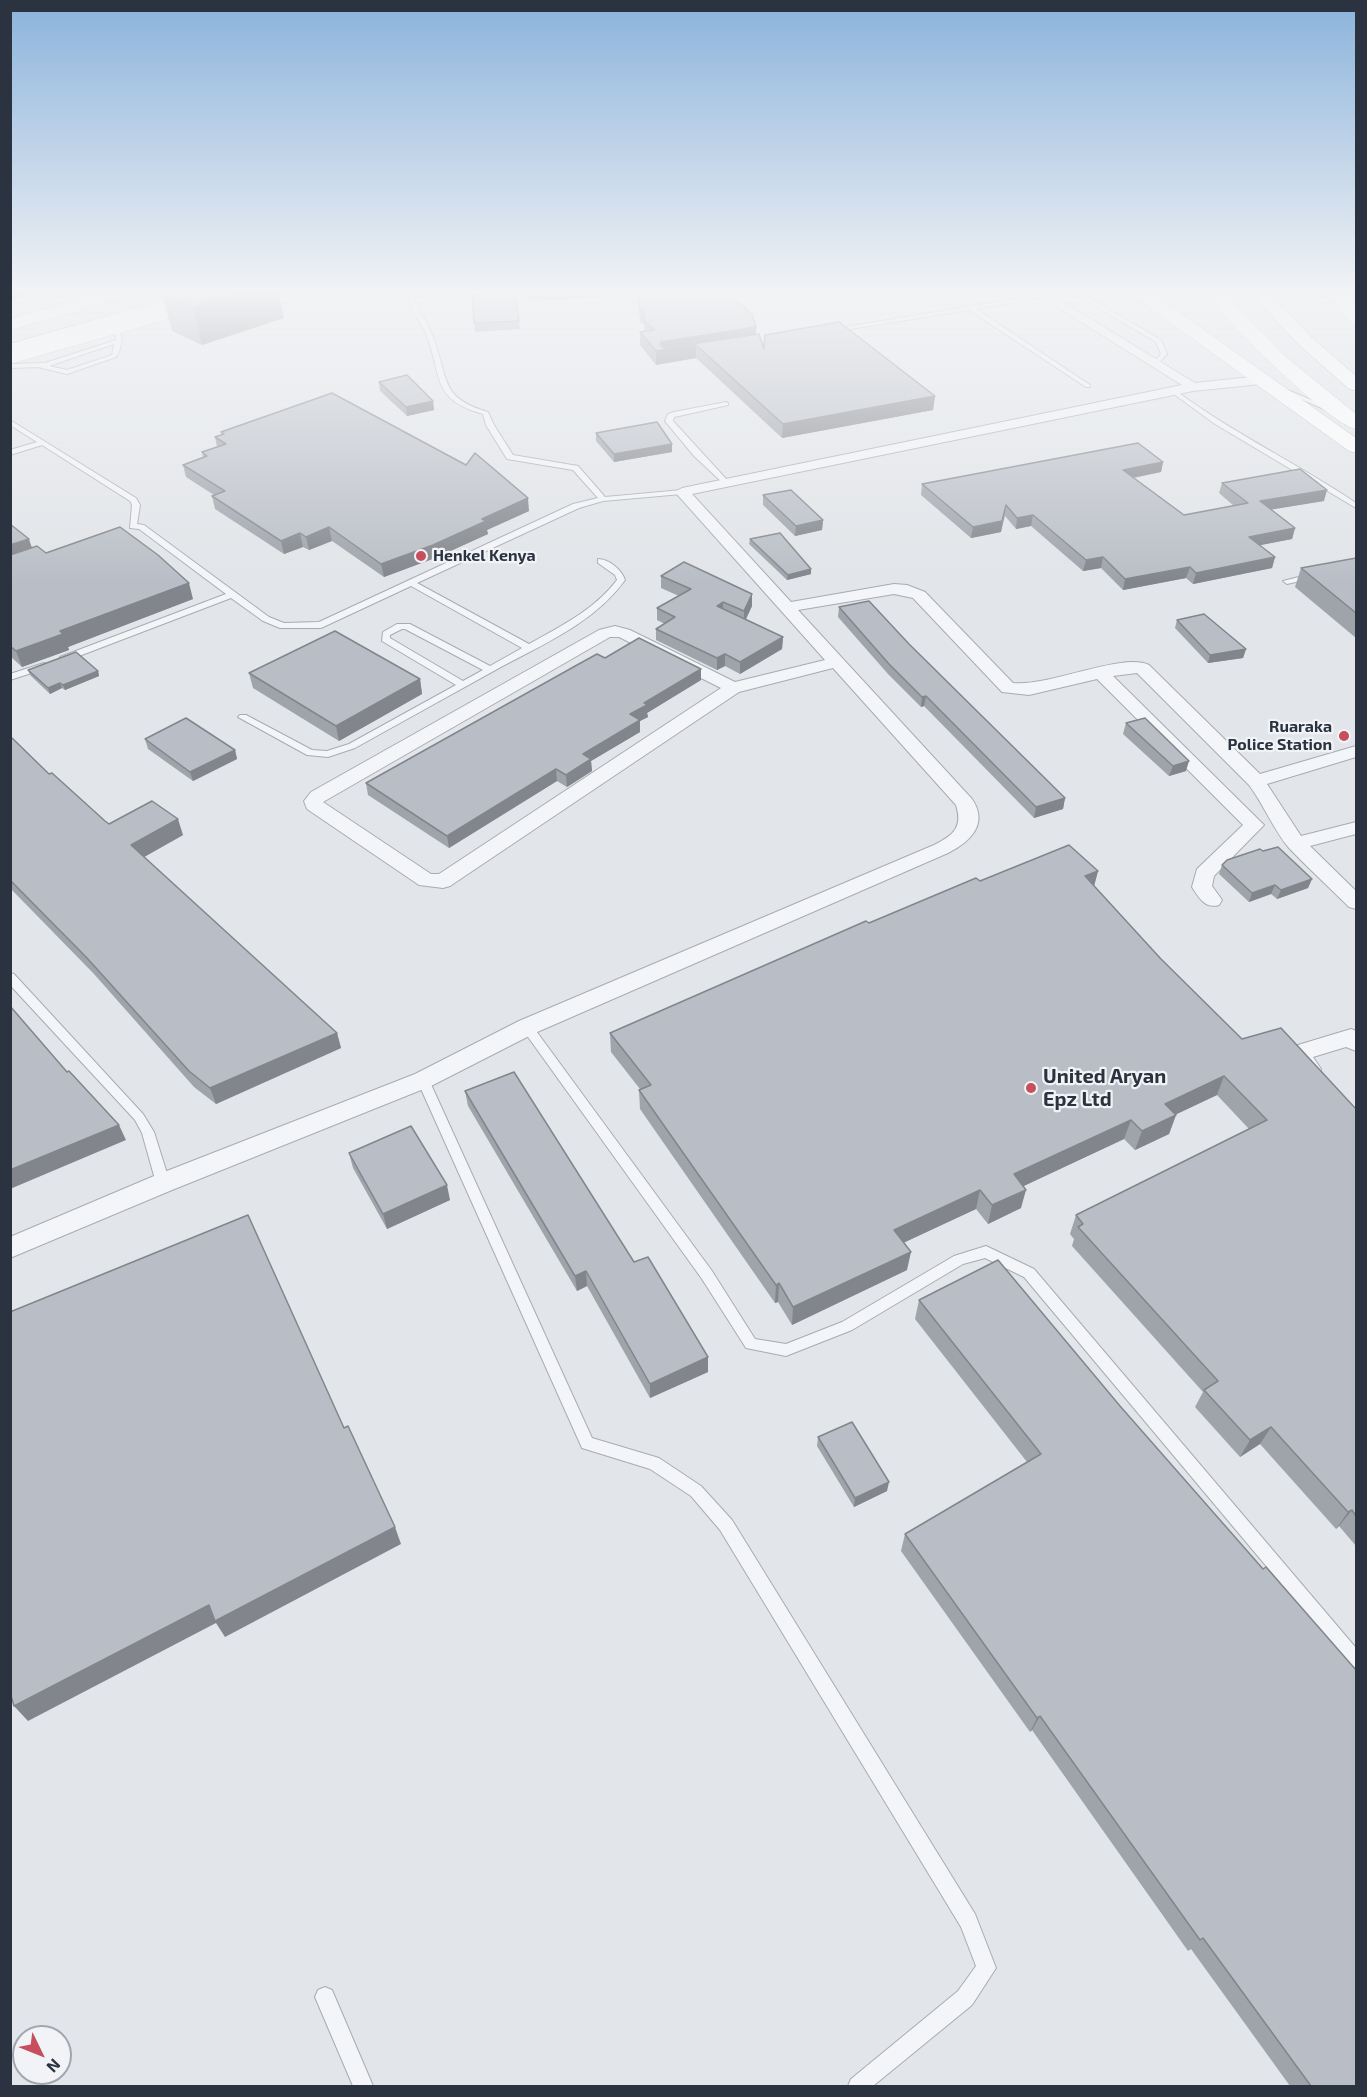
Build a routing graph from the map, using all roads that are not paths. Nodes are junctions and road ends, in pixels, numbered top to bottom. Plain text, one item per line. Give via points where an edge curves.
1 (443, 387) edge
2 (1193, 387) edge
3 (1270, 387) edge
4 (1275, 387) edge
5 (1309, 387) edge
6 (1173, 391) junction
7 (726, 404) dead end
8 (10, 422) edge
9 (1355, 422) edge
10 (41, 443) junction
11 (1356, 447) edge
12 (10, 453) edge
13 (725, 483) junction
14 (682, 492) junction
15 (603, 499) junction
16 (1356, 506) edge
17 (133, 526) junction
18 (123, 528) edge
19 (601, 561) dead end
20 (1322, 573) edge
21 (1287, 581) dead end
22 (411, 583) junction
23 (233, 594) junction
24 (787, 607) junction
25 (529, 648) junction
26 (837, 662) junction
27 (488, 669) junction
28 (1101, 673) junction
29 (10, 677) edge
30 (461, 684) junction
31 (733, 688) junction
32 (243, 717) dead end
33 (1356, 751) edge
34 (1256, 781) junction
35 (1280, 822) junction
36 (1254, 825) junction
37 (1356, 828) edge
38 (1296, 843) junction
39 (1212, 900) dead end
40 (1356, 902) edge
41 (10, 977) edge
42 (527, 1027) junction
43 (1356, 1042) edge
44 (423, 1080) junction
45 (1326, 1086) edge
46 (163, 1183) junction
47 (10, 1248) edge
48 (1356, 1660) edge
49 (325, 1996) dead end
50 (363, 2086) edge
51 (858, 2086) edge

1 - 15 lane via 466,409 486,413 510,457 575,468
2 - 6 street
3 - 11 main road
4 - 9 lane
5 - 9 main road
6 - 13 street
6 - 16 lane via 1212,421 1283,459
7 - 13 lane via 677,414 669,421
8 - 10 lane
10 - 12 lane
10 - 17 lane via 133,500
13 - 14 street
14 - 15 lane
14 - 24 street
15 - 22 lane via 556,514
17 - 18 lane
17 - 23 lane via 141,527
19 - 25 lane via 619,574 621,580 613,593 583,617
20 - 21 lane
22 - 23 lane via 321,625 295,627 266,619
22 - 25 lane
23 - 29 lane
24 - 26 street
24 - 28 street via 907,590 919,595 1008,688 1029,690
25 - 27 lane
26 - 31 street
26 - 42 street via 965,803 970,818 968,829 958,841
27 - 30 lane
27 - 30 lane via 407,626 386,634 390,643
28 - 34 street via 1137,666 1143,669
28 - 36 street
30 - 32 lane via 352,746 328,754 310,753
31 - 31 street via 443,881 426,880 314,806 318,796 605,633 624,633
33 - 34 street
34 - 35 street via 1272,802
35 - 36 street
35 - 38 street
36 - 39 street via 1204,874 1202,887
37 - 38 street
38 - 40 street
41 - 46 lane via 139,1117 148,1132
42 - 44 street
42 - 48 lane via 707,1275 751,1344 786,1350 847,1326 958,1260 986,1252 1029,1273
43 - 45 street via 1351,1037 1296,1054
44 - 46 street
44 - 51 lane via 587,1443 654,1462 696,1491 726,1525 968,1921 986,1968 965,1998
46 - 47 street
49 - 50 lane

